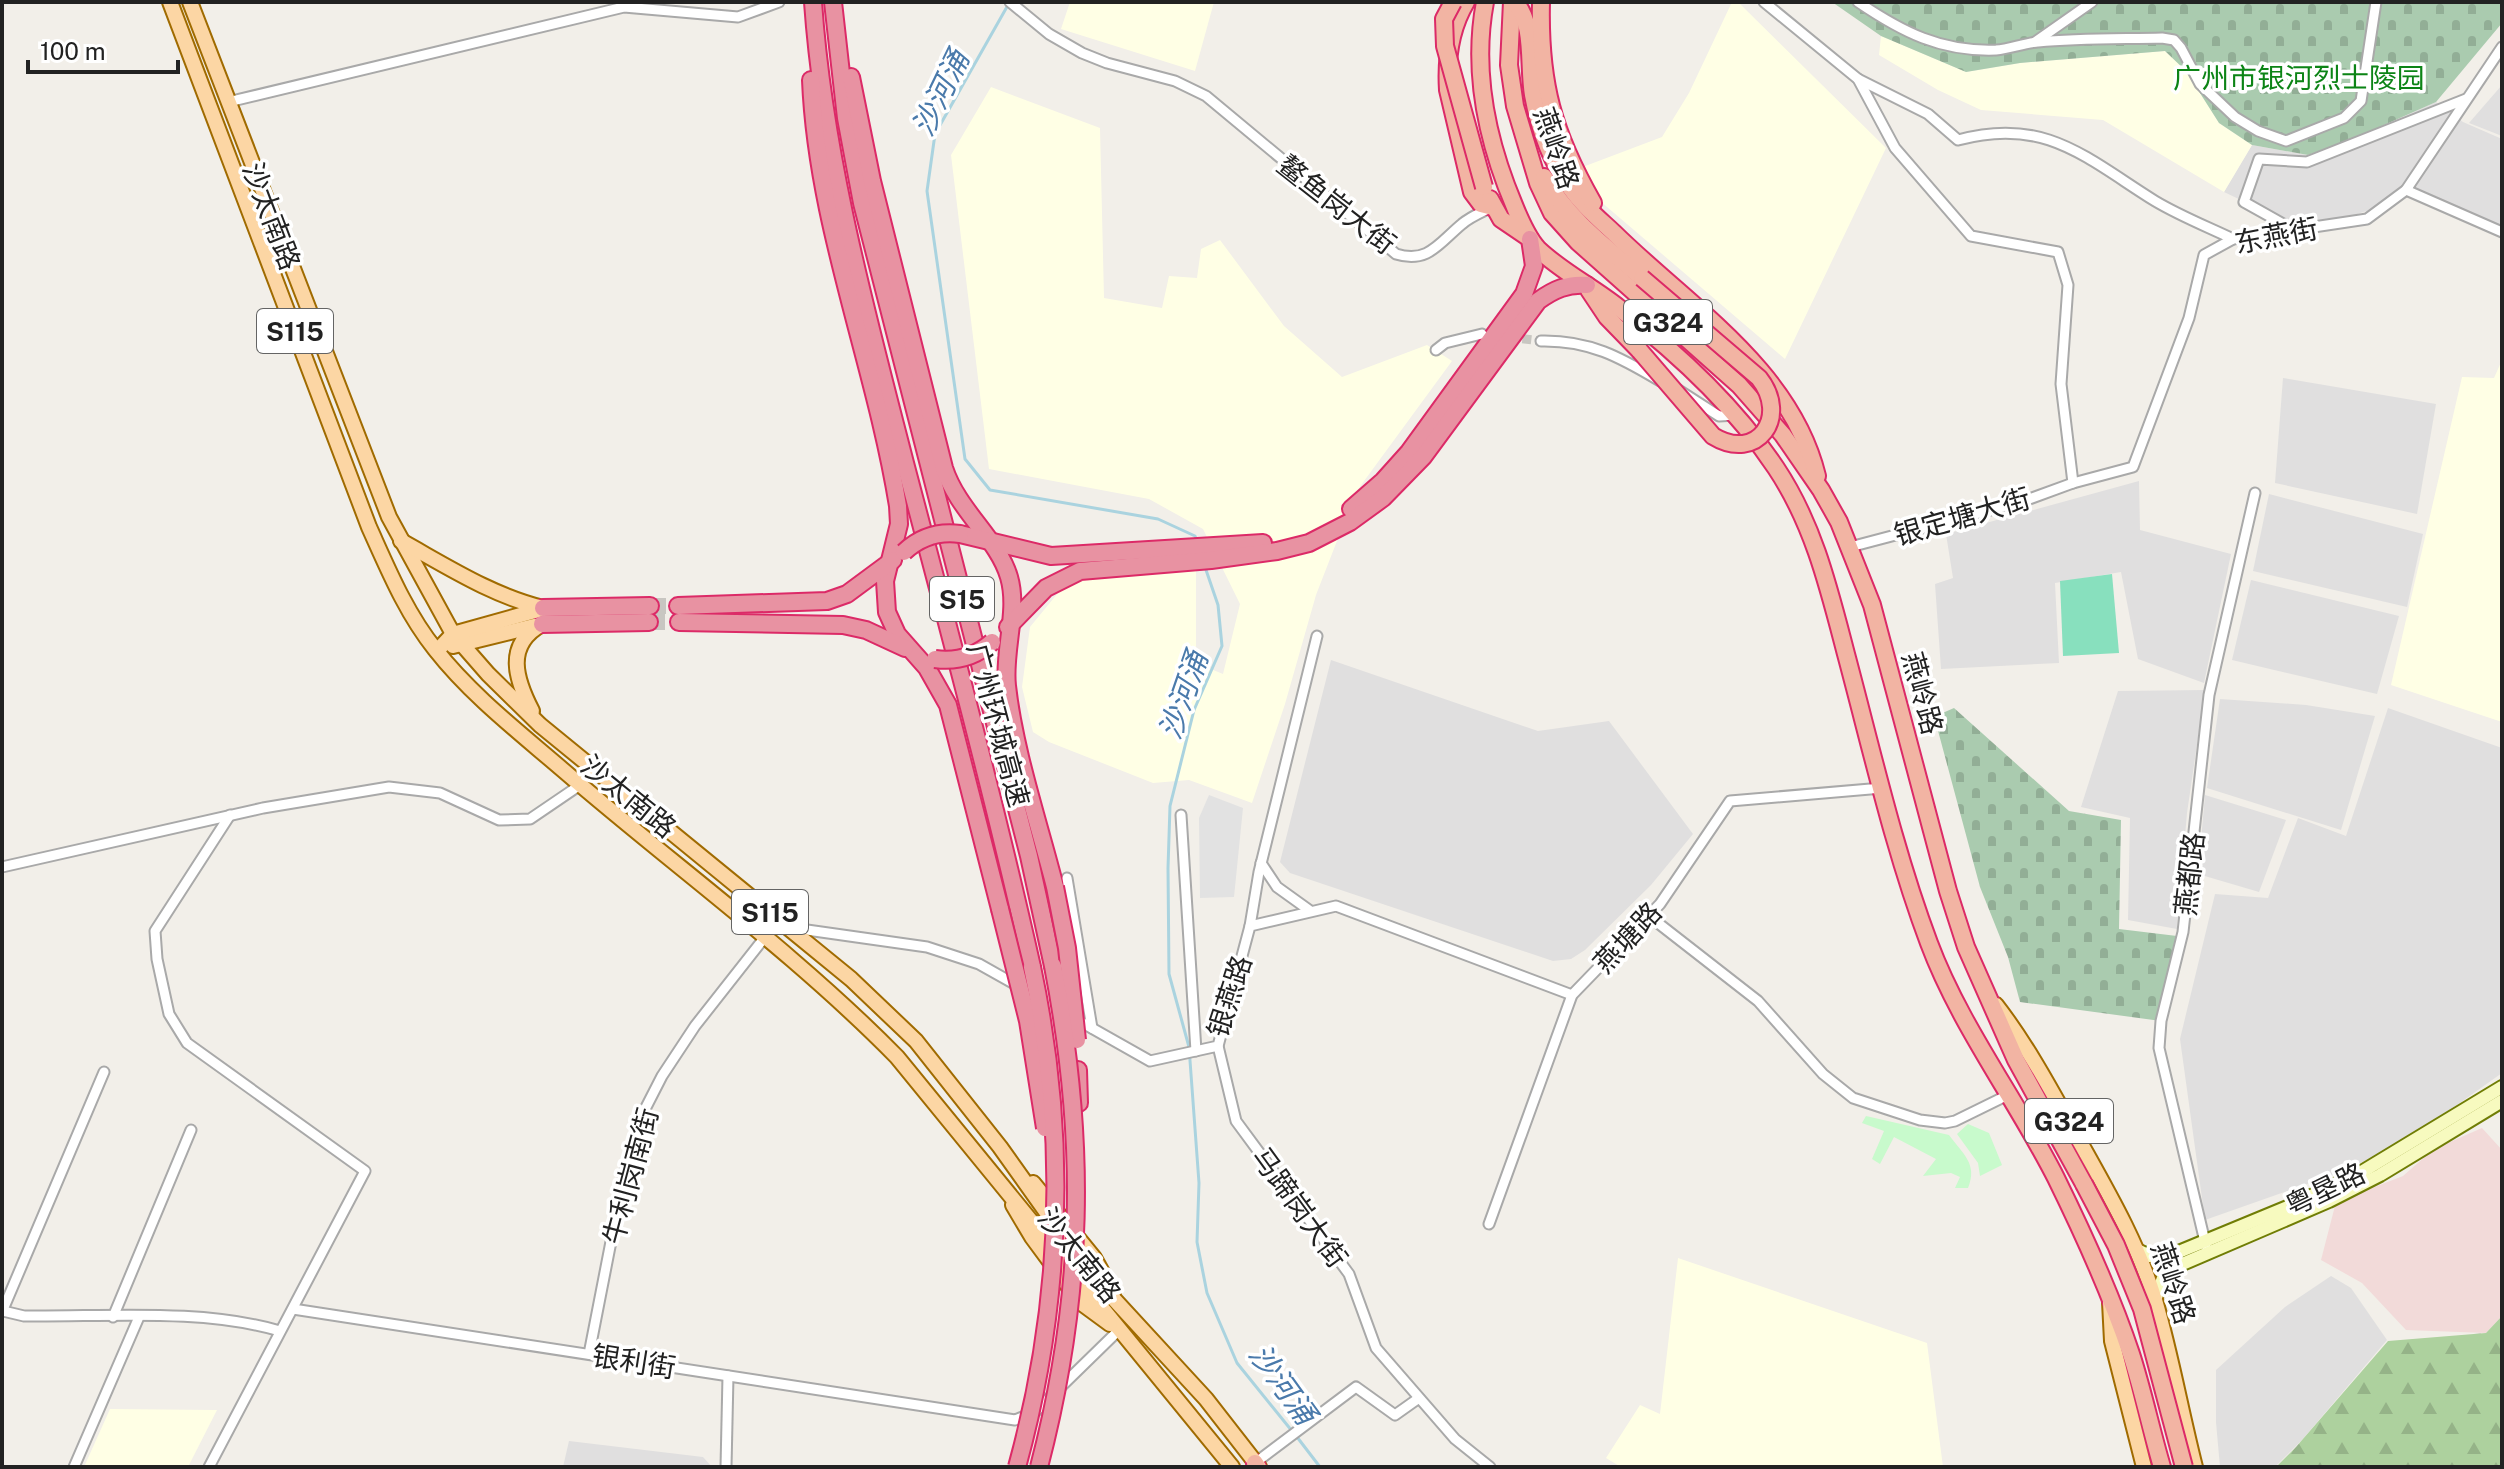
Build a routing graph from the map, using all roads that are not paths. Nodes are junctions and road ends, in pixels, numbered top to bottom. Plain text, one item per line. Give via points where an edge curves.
1 (170, 2) edge
2 (190, 2) edge
3 (779, 2) edge
4 (811, 2) edge
5 (835, 2) edge
6 (1010, 2) edge
7 (1453, 2) edge
8 (1466, 2) edge
9 (1485, 2) edge
10 (1514, 2) edge
11 (1541, 2) edge
12 (1764, 2) edge
13 (1858, 2) edge
14 (2092, 2) edge
15 (2376, 2) edge
16 (2035, 42) junction
17 (2502, 47) edge
18 (1858, 79) junction
19 (2467, 99) junction
20 (228, 102) junction
21 (1528, 148) junction
22 (2406, 190) junction
23 (1493, 207) junction
24 (2294, 230) junction
25 (1612, 231) junction
26 (2502, 232) edge
27 (1530, 239) junction
28 (2233, 239) junction
29 (1587, 285) junction
30 (1482, 334) dead end
31 (1541, 341) tunnel mouth
32 (1436, 350) dead end
33 (1455, 403) junction
34 (1736, 415) junction
35 (2073, 483) junction
36 (1821, 490) junction
37 (2255, 493) dead end
38 (965, 509) junction
39 (960, 534) junction
40 (987, 539) junction
41 (401, 541) junction
42 (899, 547) junction
43 (1850, 547) junction
44 (1034, 554) junction
45 (1002, 561) junction
46 (889, 563) junction
47 (865, 581) junction
48 (1046, 588) junction
49 (885, 594) junction
50 (650, 614) tunnel mouth
51 (543, 616) junction
52 (1010, 617) junction
53 (866, 630) junction
54 (897, 634) junction
55 (1317, 636) dead end
56 (457, 639) junction
57 (908, 649) junction
58 (437, 651) junction
59 (928, 663) junction
60 (1006, 667) junction
61 (496, 682) junction
62 (481, 697) junction
63 (540, 725) junction
64 (580, 785) junction
65 (1882, 788) junction
66 (230, 815) junction
67 (1181, 815) dead end
68 (1261, 863) junction
69 (2, 867) edge
70 (1067, 878) dead end
71 (1309, 910) junction
72 (1649, 916) junction
73 (1250, 926) junction
74 (789, 928) junction
75 (765, 937) junction
76 (1572, 995) junction
77 (1990, 998) junction
78 (1092, 1028) junction
79 (1218, 1046) junction
80 (1196, 1051) junction
81 (104, 1072) dead end
82 (2502, 1087) edge
83 (2010, 1094) junction
84 (2502, 1101) edge
85 (191, 1130) dead end
86 (1077, 1213) junction
87 (1489, 1224) dead end
88 (2206, 1248) junction
89 (1055, 1249) junction
90 (2137, 1250) junction
91 (2110, 1298) junction
92 (2155, 1300) junction
93 (293, 1309) junction
94 (2, 1312) edge
95 (113, 1317) junction
96 (139, 1317) junction
97 (1119, 1330) junction
98 (280, 1331) junction
99 (589, 1354) junction
100 (728, 1376) junction
101 (1419, 1398) junction
102 (1257, 1466) edge
103 (74, 1467) edge
104 (209, 1467) edge
105 (726, 1467) edge
106 (1017, 1467) edge
107 (1039, 1467) edge
108 (1232, 1467) edge
109 (1490, 1467) edge
110 (2144, 1467) edge
111 (2162, 1467) edge
112 (2184, 1467) edge
113 (2195, 1467) edge

1 - 58 main road, 沙太南路 / S115 via 369,527 401,597
2 - 20 main road, 沙太南路 / S115
3 - 20 street via 738,17 624,7
4 - 42 highway via 818,155 895,487
4 - 89 highway, 广州环城高速 / S15, bridge via 848,238 1007,857 1042,1018 1052,1095
5 - 38 highway via 878,204 944,468
5 - 86 highway, 广州环城高速 / S15, bridge via 846,118 869,233 1053,966 1068,1047
6 - 23 street, 鳌鱼岗大街 via 1082,53 1189,86 1219,105 1396,254 1409,258 1429,252
7 - 23 highway, bridge via 1444,19 1445,46
8 - 23 highway via 1451,38 1448,90 1472,192 1481,204
9 - 27 highway, 燕岭路 / G324 via 1480,43 1484,112 1496,162
10 - 21 highway, 燕岭路 / G324 via 1511,84
10 - 25 highway via 1526,18 1538,114 1555,162 1582,203
11 - 25 highway via 1543,78 1552,115 1582,183
12 - 18 street
13 - 16 street via 1893,26 1942,46 1997,50
14 - 16 street
15 - 16 street via 2361,101 2344,118 2286,141 2235,117 2200,84 2174,40
17 - 19 street, 东燕街
18 - 28 street via 1928,114 1958,140 1987,132 2020,132 2070,147 2159,203
18 - 35 street via 1895,148 1971,236 2058,252 2068,285 2061,384
19 - 22 street, 东燕街
19 - 24 street via 2307,162 2259,159 2244,202
20 - 41 main road, 沙太南路 / S115
21 - 29 highway, bridge via 1567,210 1759,378 1772,406 1769,424 1758,438 1731,444 1713,436 1595,303
21 - 36 highway, 燕岭路 / G324 via 1541,190 1563,227 1739,385
22 - 24 street, 东燕街 via 2367,219
22 - 26 street
23 - 27 highway
24 - 28 street, 东燕街
25 - 36 highway via 1767,377 1807,444
27 - 29 highway, 燕岭路 / G324
27 - 33 highway via 1534,266 1524,294
28 - 35 street, 东燕街 via 2204,255 2189,318 2133,467
29 - 33 highway via 1571,285 1538,301
29 - 34 highway, 燕岭路 / G324 via 1685,363
30 - 32 street
31 - 34 street via 1618,356 1719,416
33 - 44 highway via 1376,488 1314,529 1253,544
33 - 48 highway via 1418,463 1383,498 1309,543 1211,560 1080,571
34 - 65 highway, 燕岭路 / G324 via 1780,474 1811,536
35 - 43 street, 银定塘大街
36 - 43 highway, 燕岭路 / G324
37 - 88 street, 燕都路 via 2209,695 2183,932 2159,1048
38 - 40 highway
38 - 44 highway via 990,533
39 - 40 highway
39 - 42 highway, bridge via 927,536
39 - 45 highway via 983,543
40 - 44 highway
40 - 45 highway
41 - 51 main road
41 - 56 main road, 沙太南路 / S115
42 - 46 highway
42 - 47 highway
42 - 49 highway
43 - 77 highway, 燕岭路 / G324 via 1890,668 1948,891
45 - 52 highway via 1011,585
46 - 47 highway
46 - 49 highway
47 - 53 highway via 827,601 679,614
48 - 52 highway
48 - 60 highway via 1018,628
49 - 54 highway
50 - 51 highway
51 - 56 main road
51 - 63 main road via 521,643 516,671
52 - 59 highway, bridge via 992,642 968,657
52 - 60 highway
53 - 57 highway
53 - 59 highway
54 - 57 highway
54 - 59 highway
55 - 68 street
56 - 58 main road
56 - 61 main road, 沙太南路 / S115
57 - 59 highway
58 - 62 main road, 沙太南路 / S115
59 - 89 highway, bridge via 957,735 1028,1021 1053,1185
60 - 86 highway, bridge via 1010,708 1067,948 1078,1070
61 - 62 main road
61 - 63 main road, 沙太南路 / S115
62 - 64 main road, 沙太南路
63 - 74 main road, 沙太南路 / S115
64 - 66 street via 530,819 499,820 440,793 389,787
64 - 75 main road, 沙太南路
65 - 72 street, 燕塘路 via 1730,801
65 - 83 highway, 燕岭路 / G324 via 1939,969
66 - 69 street
66 - 93 street via 155,931 157,959 169,1014 187,1043 365,1171
67 - 80 street
68 - 71 street via 1277,887
68 - 73 street
70 - 78 street
71 - 73 street, 银燕路
71 - 76 street, 银燕路 via 1336,906
72 - 76 street, 燕塘路
72 - 83 street via 1758,1001 1823,1074 1853,1098 1945,1123
73 - 79 street, 银燕路
74 - 78 street, 银燕路 via 955,955
74 - 102 main road, 沙太南路 / S115 via 867,992 916,1041 1015,1169 1040,1190 1094,1258 1117,1303 1206,1399
75 - 97 main road, 沙太南路 / S115 via 897,1057 1006,1190 1022,1223 1080,1302
75 - 99 street, 牛利岗南街 via 695,1026 641,1117 625,1170
76 - 87 street, 燕塘路
77 - 90 main road, 燕岭路 / G324 via 2051,1089
77 - 112 highway, bridge via 2016,1060 2116,1245 2161,1372
78 - 80 street, 银燕路 via 1150,1061
79 - 80 street, 银燕路
79 - 101 street, 马蹄岗大街 via 1236,1121 1349,1274 1376,1348
81 - 94 street
82 - 88 main road, 粤垦路 via 2360,1173
83 - 91 highway, 燕岭路 / G324
84 - 88 main road, 粤垦路 via 2329,1201
85 - 95 street
86 - 107 highway, 广州环城高速 / S15, bridge via 1069,1325
88 - 90 main road, 粤垦路 via 2169,1256
88 - 92 main road, 粤垦路 via 2168,1272
89 - 106 highway, 广州环城高速 / S15, bridge via 1045,1346
90 - 92 main road, 燕岭路 / G324
91 - 110 main road, 燕岭路 / G324 via 2112,1341
91 - 111 highway, 燕岭路
92 - 113 main road, 燕岭路 / G324
93 - 98 street
93 - 99 street, 银利街
94 - 95 street
95 - 96 street
96 - 98 street via 210,1317
96 - 103 street
97 - 100 street, 银利街 via 1035,1412 1015,1420
97 - 108 main road, 沙太南路
98 - 104 street
99 - 100 street, 银利街
100 - 105 street
101 - 102 street via 1395,1415 1356,1387
101 - 109 street, 马蹄岗大街 via 1455,1439

